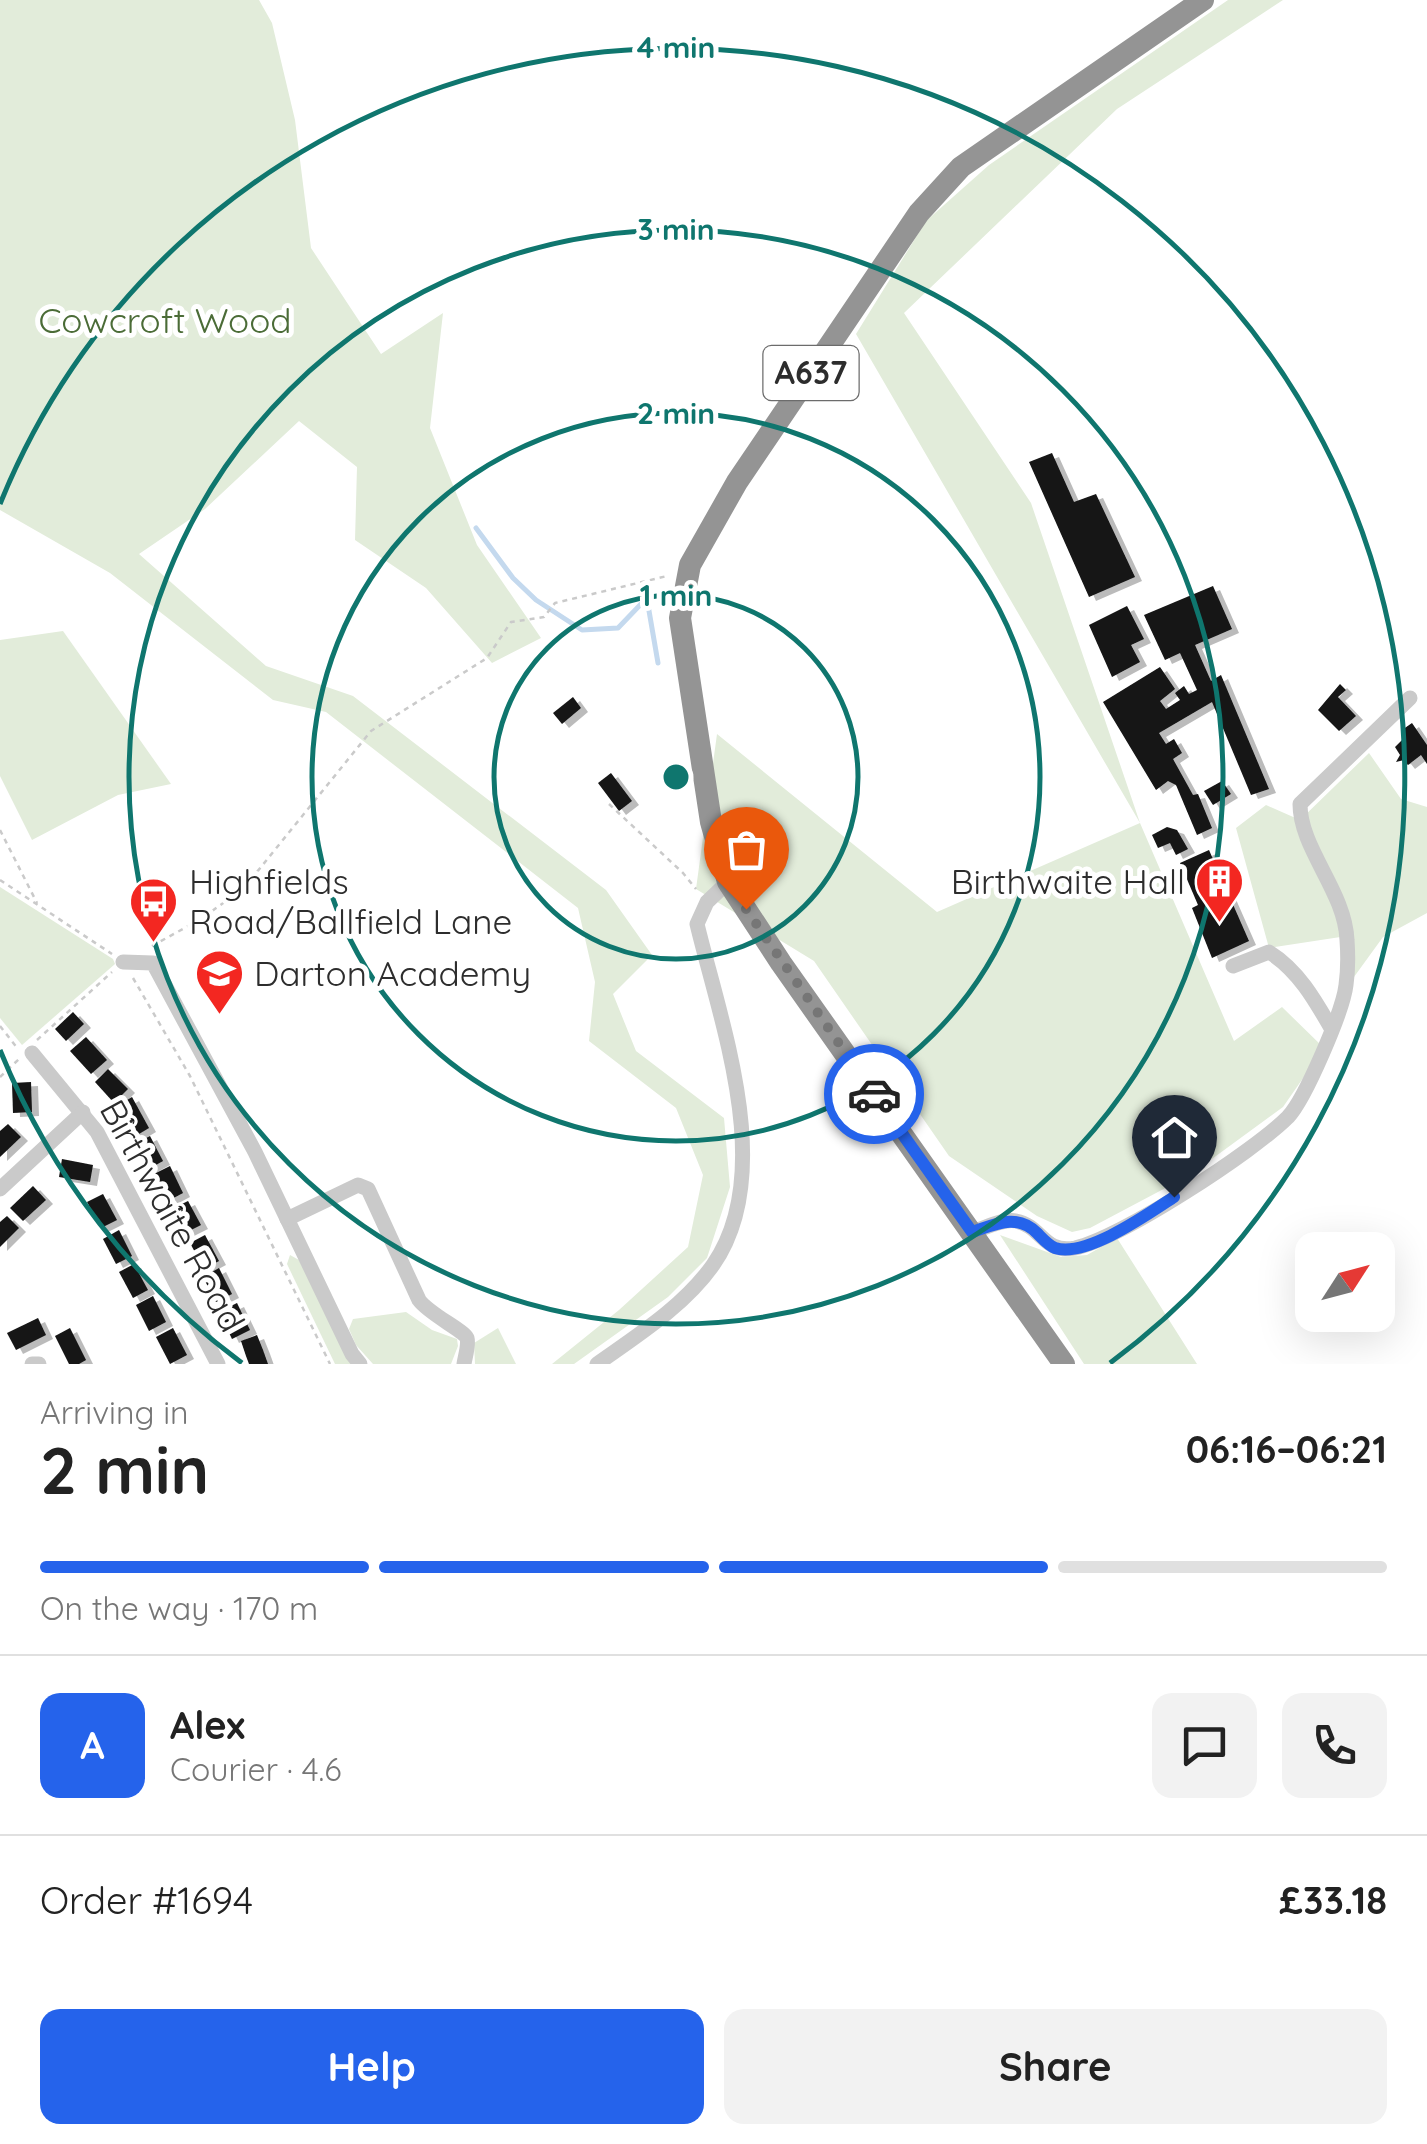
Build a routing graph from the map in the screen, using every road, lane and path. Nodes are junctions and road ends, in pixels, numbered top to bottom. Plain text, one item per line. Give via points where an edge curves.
1 (1203, 0) edge
2 (672, 575) dead end
3 (1410, 698) dead end
4 (609, 804) dead end
5 (0, 830) edge
6 (0, 880) edge
7 (728, 882) junction
8 (706, 902) junction
9 (38, 904) junction
10 (124, 962) junction
11 (1234, 966) dead end
12 (0, 1026) edge
13 (1331, 1028) junction
14 (32, 1053) junction
15 (0, 1077) edge
16 (83, 1112) junction
17 (0, 1189) edge
18 (287, 1219) junction
19 (972, 1232) junction
20 (32, 1364) edge
21 (39, 1364) edge
22 (218, 1364) edge
23 (330, 1364) edge
24 (360, 1364) edge
25 (464, 1364) edge
26 (597, 1364) edge
27 (1064, 1364) edge

1 - 7 highway, A637 via 961,167 919,213 690,564 680,618 711,822
2 - 10 path via 511,622 487,658 372,731 244,888
3 - 13 street via 1300,804 1300,820 1335,893 1347,936 1346,988
4 - 8 path
5 - 9 path
6 - 9 path
7 - 8 street
7 - 19 highway, A637
8 - 26 street via 698,924 744,1136 734,1224 713,1264 682,1300
9 - 10 path
10 - 14 path via 37,1039
10 - 18 street via 153,963
10 - 23 path via 190,1076
11 - 13 street via 1269,952 1282,960
12 - 14 path via 18,1049
13 - 19 street via 1290,1115 1145,1216 1069,1249 1052,1247 1012,1219
14 - 15 path
14 - 16 street, Birthwaite Road
16 - 17 street
16 - 22 street, Birthwaite Road
18 - 24 street
18 - 25 street via 358,1185 368,1189 419,1300 464,1333
19 - 27 highway, A637
20 - 21 street

